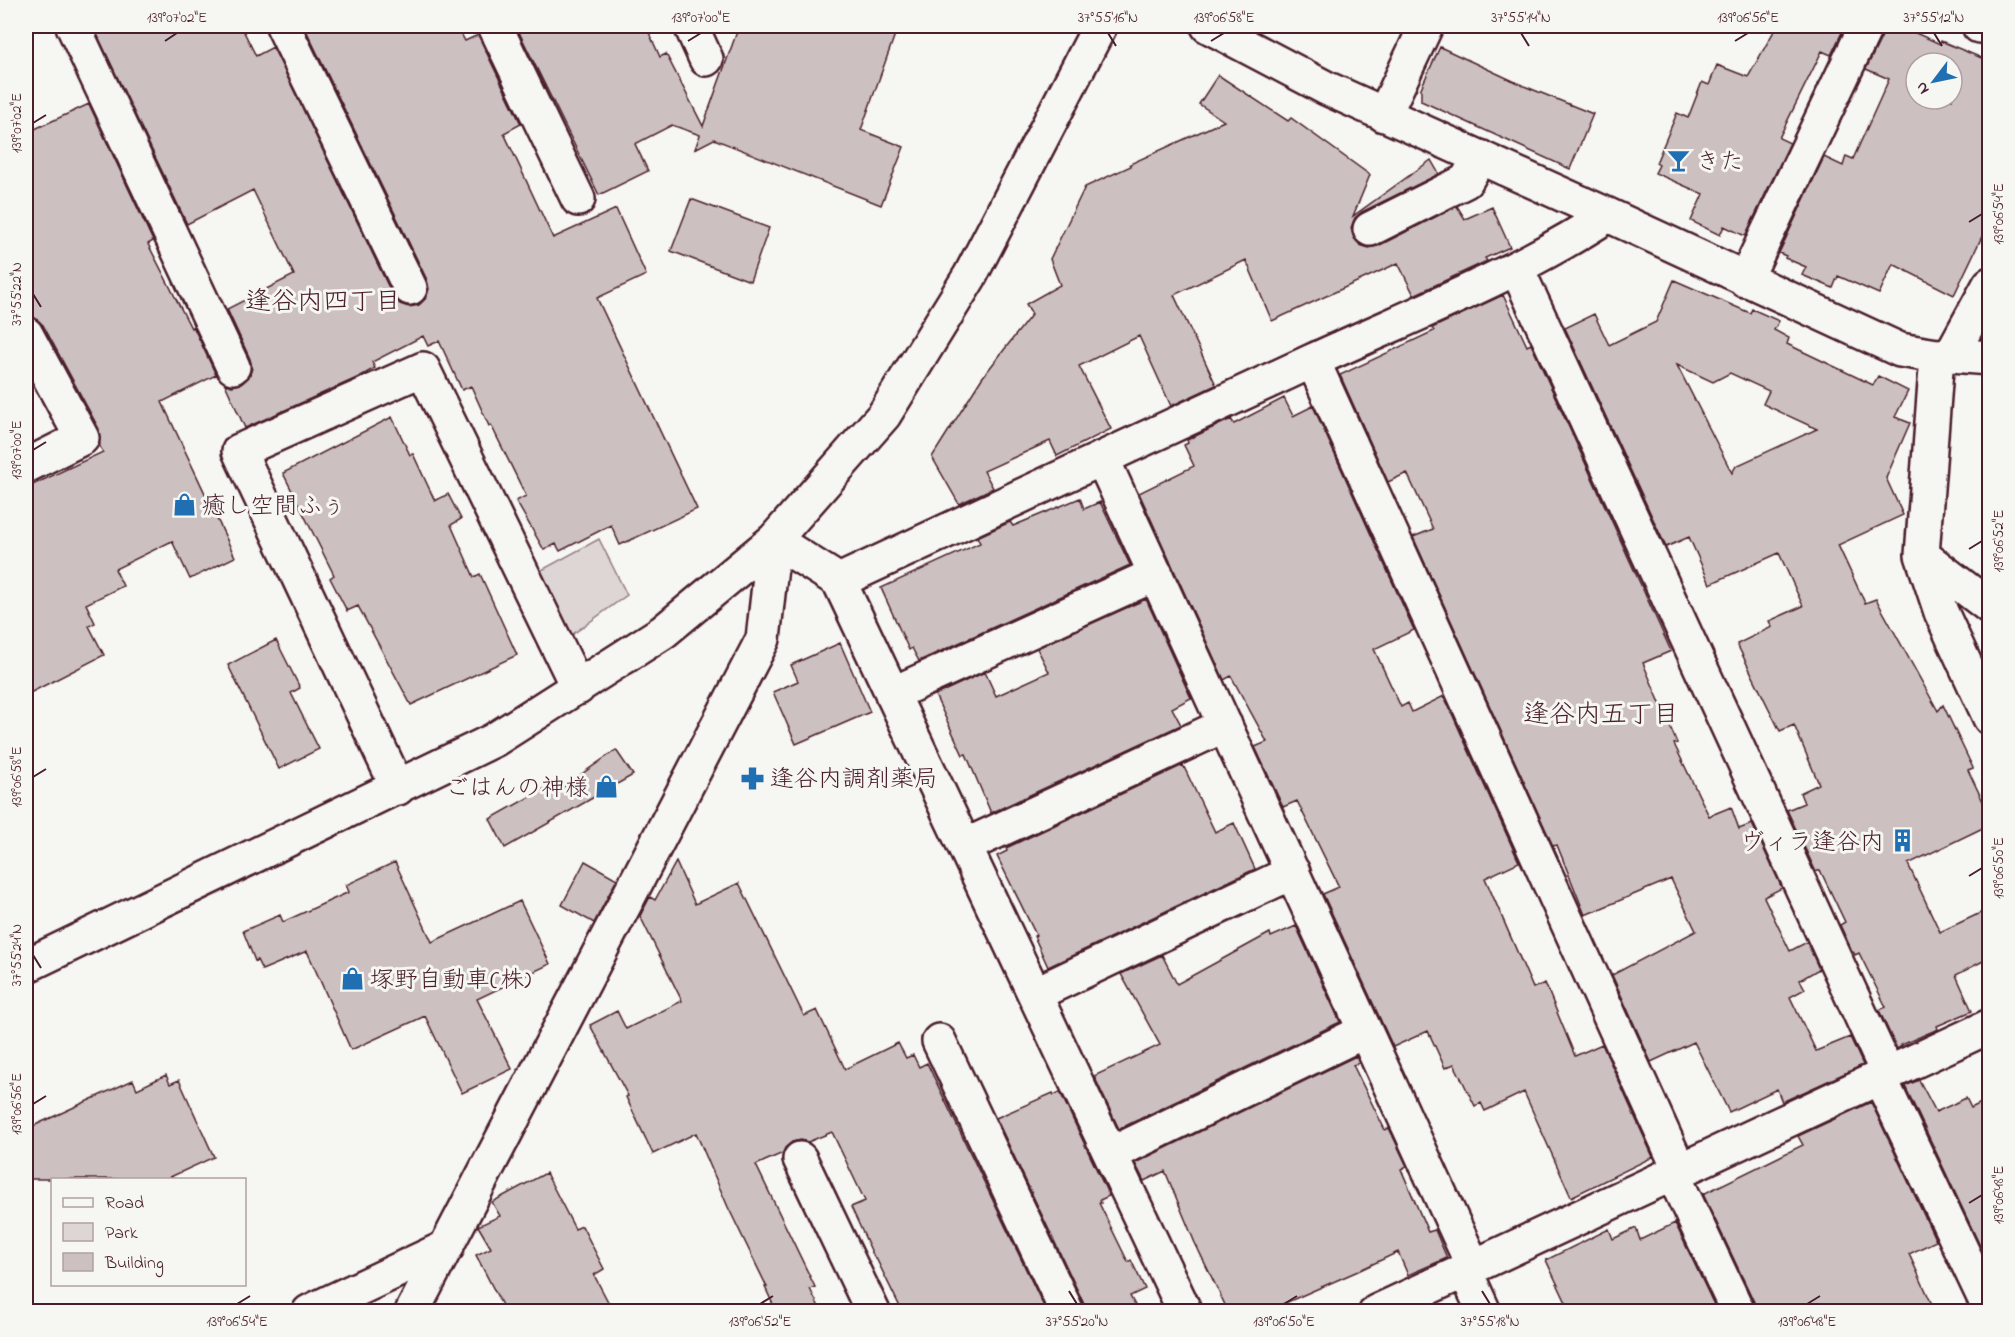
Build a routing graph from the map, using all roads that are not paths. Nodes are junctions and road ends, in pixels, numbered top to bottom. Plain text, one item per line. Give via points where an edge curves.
1 (73, 26) edge
2 (283, 26) edge
3 (495, 26) edge
4 (691, 26) edge
5 (1100, 26) edge
6 (1208, 26) edge
7 (1426, 26) edge
8 (1866, 26) edge
9 (706, 59) dead end
10 (1384, 115) junction
11 (1480, 157) junction
12 (578, 199) dead end
13 (1608, 215) junction
14 (1370, 229) dead end
15 (1517, 269) junction
16 (1745, 280) junction
17 (1989, 284) edge
18 (410, 288) dead end
19 (26, 334) edge
20 (1944, 356) junction
21 (1989, 358) edge
22 (1313, 361) junction
23 (233, 367) dead end
24 (1102, 458) junction
25 (26, 466) edge
26 (774, 540) junction
27 (1922, 555) junction
28 (1156, 574) junction
29 (839, 580) junction
30 (1989, 607) edge
31 (578, 688) junction
32 (892, 694) junction
33 (1989, 718) edge
34 (1225, 725) junction
35 (398, 788) junction
36 (965, 846) junction
37 (1293, 872) junction
38 (26, 966) edge
39 (1035, 994) junction
40 (1989, 1026) edge
41 (1365, 1031) junction
42 (939, 1041) dead end
43 (1883, 1074) junction
44 (1111, 1154) junction
45 (800, 1159) dead end
46 (1676, 1172) junction
47 (447, 1247) junction
48 (1469, 1268) junction
49 (309, 1311) edge
50 (412, 1311) edge
51 (873, 1311) edge
52 (1067, 1311) edge
53 (1185, 1311) edge
54 (1376, 1311) edge
55 (1484, 1311) edge
56 (1738, 1311) edge
57 (1989, 1311) edge

1 - 23 street
2 - 18 street
3 - 12 street
4 - 9 street
5 - 26 street via 970,276 884,415
6 - 10 street
7 - 10 street
8 - 16 street
10 - 11 street
11 - 13 street
11 - 14 street via 1466,181
13 - 15 street
13 - 16 street
15 - 22 street
15 - 43 street
16 - 20 street via 1900,350
17 - 20 street
19 - 25 street via 82,438
20 - 21 street
20 - 27 street
22 - 24 street
22 - 46 street
24 - 28 street
24 - 29 street
26 - 29 street
26 - 31 street via 663,632
26 - 47 street via 763,639
27 - 30 street
27 - 33 street via 1941,612
28 - 32 street
28 - 34 street
29 - 32 street
31 - 35 street via 494,740
31 - 35 street via 423,369 239,451
32 - 36 street
34 - 36 street
34 - 37 street
35 - 38 street
36 - 39 street
37 - 39 street
37 - 41 street
39 - 44 street
40 - 43 street
41 - 44 street
41 - 48 street
42 - 52 street
43 - 46 street
43 - 57 street
44 - 53 street
45 - 51 street
46 - 48 street
46 - 56 street
47 - 49 street
47 - 50 street
48 - 54 street
48 - 55 street

